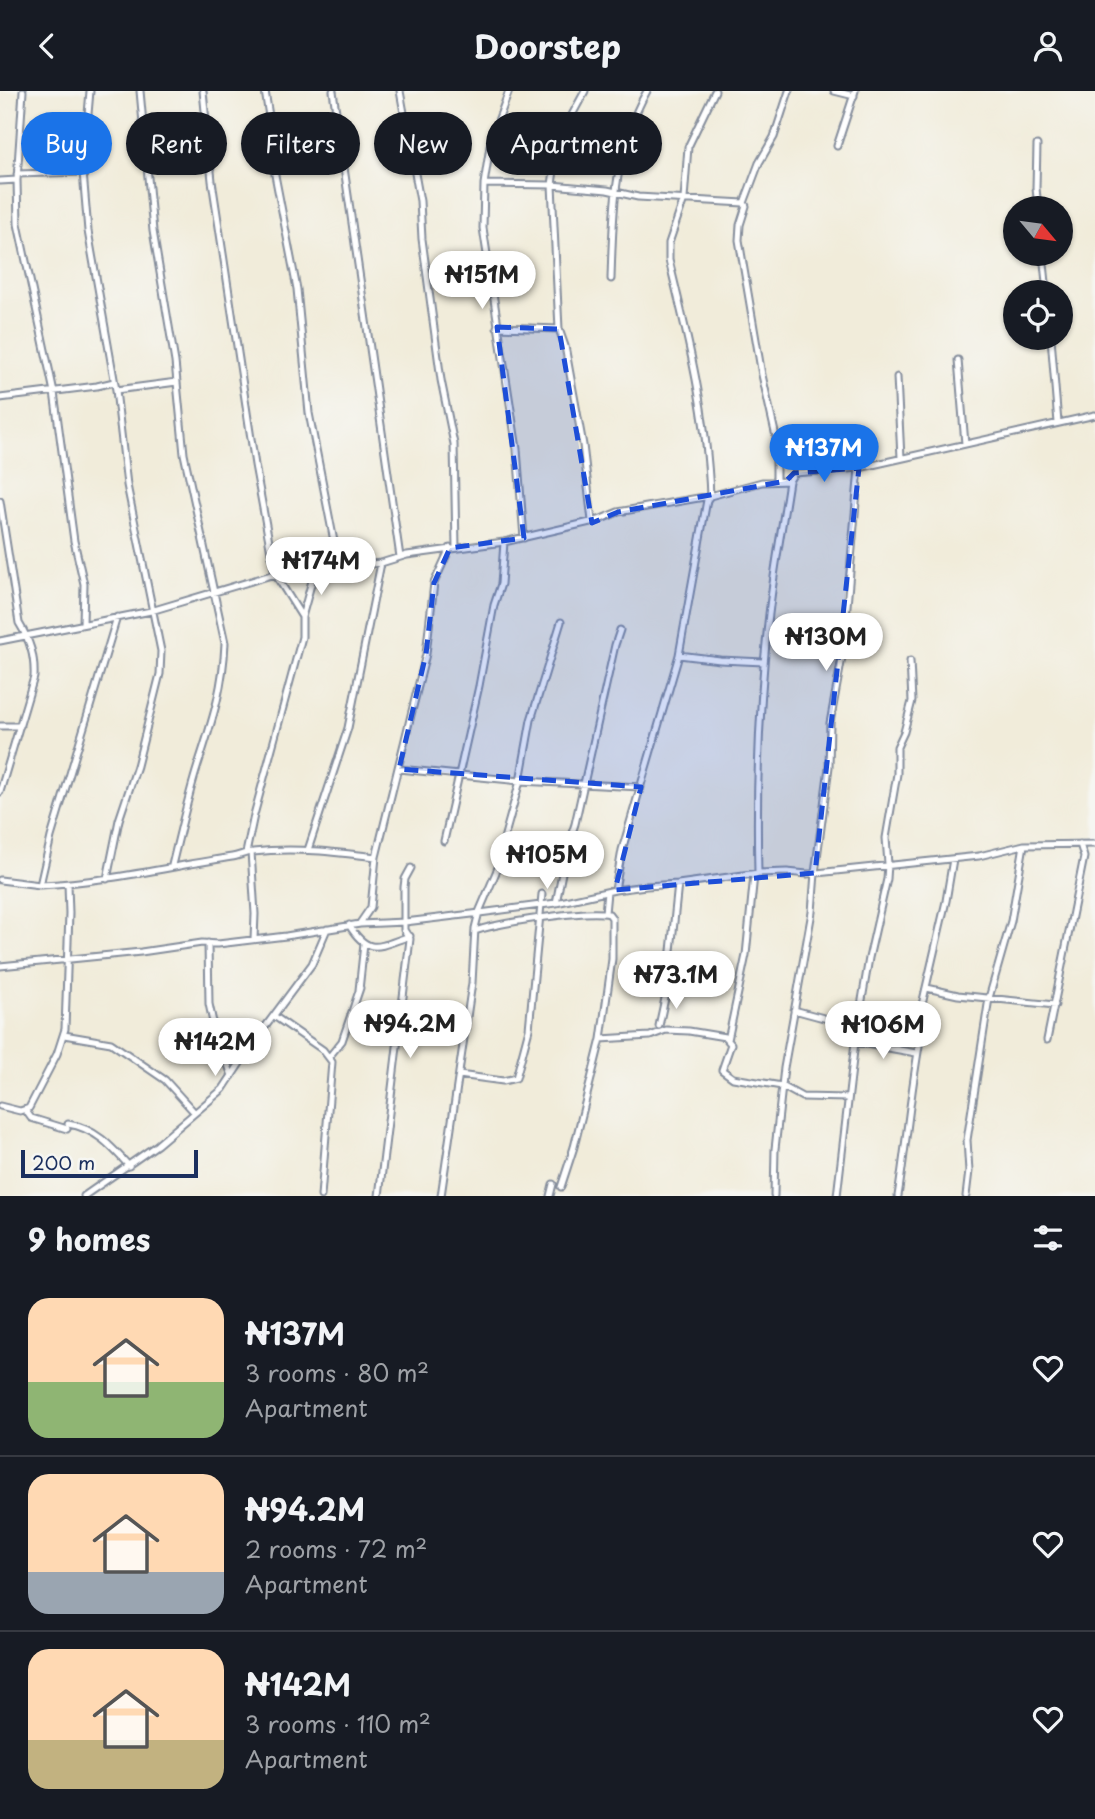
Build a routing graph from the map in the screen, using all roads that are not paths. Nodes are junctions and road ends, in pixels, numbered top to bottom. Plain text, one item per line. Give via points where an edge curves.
1 (23, 91) edge
2 (90, 91) edge
3 (140, 91) edge
4 (202, 91) edge
5 (265, 91) edge
6 (333, 91) edge
7 (400, 91) edge
8 (509, 91) edge
9 (585, 91) edge
10 (647, 91) edge
11 (715, 91) edge
12 (789, 91) edge
13 (834, 91) edge
14 (855, 93) edge
15 (88, 112) edge
16 (1037, 145) dead end
17 (837, 146) dead end
18 (43, 175) edge
19 (83, 175) edge
20 (17, 177) junction
21 (0, 181) edge
22 (484, 184) junction
23 (552, 185) junction
24 (614, 192) junction
25 (1037, 196) edge
26 (684, 199) junction
27 (744, 203) junction
28 (611, 279) dead end
29 (497, 327) junction
30 (559, 329) junction
31 (1052, 350) edge
32 (958, 360) dead end
33 (897, 377) dead end
34 (114, 382) junction
35 (177, 382) junction
36 (116, 390) junction
37 (54, 392) junction
38 (0, 398) edge
39 (1095, 415) edge
40 (1058, 423) junction
41 (965, 444) junction
42 (901, 458) junction
43 (859, 468) junction
44 (776, 481) junction
45 (789, 481) junction
46 (710, 496) junction
47 (0, 501) edge
48 (592, 521) junction
49 (524, 538) junction
50 (504, 542) junction
51 (453, 548) junction
52 (400, 557) junction
53 (381, 563) junction
54 (339, 567) junction
55 (315, 570) junction
56 (275, 574) junction
57 (213, 593) junction
58 (151, 611) junction
59 (117, 617) junction
60 (302, 617) junction
61 (561, 621) dead end
62 (83, 624) junction
63 (620, 630) dead end
64 (27, 636) junction
65 (0, 641) edge
66 (679, 655) junction
67 (910, 661) dead end
68 (764, 662) junction
69 (0, 726) edge
70 (20, 726) junction
71 (399, 769) junction
72 (457, 775) junction
73 (520, 781) junction
74 (1, 783) edge
75 (585, 783) junction
76 (641, 787) junction
77 (0, 792) edge
78 (444, 842) dead end
79 (1080, 844) junction
80 (1095, 844) edge
81 (1024, 845) junction
82 (308, 850) junction
83 (248, 852) junction
84 (376, 857) junction
85 (953, 859) junction
86 (888, 864) junction
87 (172, 866) junction
88 (411, 868) dead end
89 (758, 873) junction
90 (815, 873) junction
91 (107, 879) junction
92 (0, 880) edge
93 (68, 884) junction
94 (678, 884) junction
95 (40, 885) junction
96 (615, 890) junction
97 (607, 892) junction
98 (542, 894) junction
99 (556, 903) junction
100 (540, 905) junction
101 (506, 910) junction
102 (479, 912) junction
103 (605, 913) junction
104 (540, 919) junction
105 (405, 922) junction
106 (360, 924) junction
107 (349, 925) junction
108 (504, 925) junction
109 (327, 929) junction
110 (404, 930) junction
111 (475, 931) junction
112 (410, 936) junction
113 (254, 939) junction
114 (402, 939) junction
115 (208, 943) junction
116 (363, 944) junction
117 (68, 958) junction
118 (0, 968) edge
119 (360, 988) junction
120 (928, 988) junction
121 (989, 998) junction
122 (358, 1002) dead end
123 (534, 1004) dead end
124 (1055, 1005) junction
125 (794, 1010) junction
126 (274, 1016) junction
127 (659, 1026) dead end
128 (857, 1027) junction
129 (64, 1035) junction
130 (601, 1039) junction
131 (1047, 1039) dead end
132 (729, 1040) junction
133 (855, 1042) junction
134 (916, 1053) junction
135 (329, 1056) junction
136 (459, 1075) junction
137 (232, 1077) junction
138 (782, 1086) junction
139 (848, 1098) junction
140 (0, 1106) edge
141 (26, 1111) junction
142 (195, 1113) junction
143 (129, 1165) junction
144 (552, 1184) dead end
145 (561, 1187) dead end
146 (84, 1196) edge
147 (321, 1196) edge
148 (379, 1196) edge
149 (441, 1196) edge
150 (550, 1196) edge
151 (774, 1196) edge
152 (837, 1196) edge
153 (898, 1196) edge
154 (966, 1196) edge

1 - 20 street
2 - 15 street
3 - 35 street via 153,231
4 - 56 street via 212,181
5 - 54 street via 275,175 297,289 309,414
6 - 52 street
7 - 51 street via 454,443 457,515
8 - 22 street via 491,141
9 - 23 street via 558,141
10 - 24 street via 627,133
11 - 26 street via 688,147
12 - 27 street
13 - 14 street
14 - 17 street
16 - 25 street
18 - 20 street
19 - 34 street via 88,231
20 - 21 street
20 - 37 street via 18,224
22 - 23 street
22 - 29 street via 483,228
23 - 24 street
23 - 30 street
24 - 26 street
24 - 28 street
26 - 27 street
26 - 46 street via 669,243 669,260 698,377
27 - 44 street via 739,240 776,437
29 - 30 street
29 - 49 street via 517,449
30 - 48 street via 583,445
31 - 40 street
32 - 41 street
33 - 42 street
34 - 36 street
34 - 37 street
35 - 36 street
35 - 57 street via 184,454
36 - 58 street via 127,485
37 - 38 street
37 - 62 street via 84,584
39 - 40 street
40 - 41 street
41 - 42 street
42 - 43 street
43 - 45 street via 794,473
43 - 90 street via 843,652 830,723 830,767
44 - 45 street
44 - 46 street
45 - 68 street
46 - 48 street
46 - 66 street
47 - 64 street via 19,623
48 - 49 street
49 - 50 street
50 - 51 street
50 - 72 street via 501,584
51 - 52 street
51 - 71 street via 434,583 426,654
52 - 53 street
53 - 54 street
53 - 82 street via 348,728
54 - 55 street
55 - 56 street
55 - 60 street
56 - 57 street
56 - 60 street
57 - 58 street
57 - 87 street via 225,643 224,673
58 - 59 street
58 - 91 street via 161,650 160,674
59 - 62 street
59 - 95 street
60 - 83 street via 302,636
61 - 73 street via 531,720
62 - 64 street
63 - 75 street
64 - 65 street
64 - 70 street via 35,659 34,677
66 - 68 street
66 - 76 street
67 - 86 street via 912,701 897,747 886,838
68 - 89 street via 757,774
69 - 70 street
70 - 74 street
71 - 72 street
71 - 84 street
72 - 73 street
72 - 78 street
73 - 75 street
73 - 102 street via 500,863
74 - 77 street
75 - 76 street
75 - 99 street
76 - 96 street
79 - 80 street
79 - 81 street
79 - 124 street via 1084,857
81 - 85 street
81 - 121 street via 1011,921
82 - 83 street
82 - 84 street
83 - 87 street
83 - 113 street
84 - 106 street via 370,907
85 - 86 street
85 - 120 street
86 - 90 street
86 - 128 street
87 - 91 street
88 - 105 street via 404,887
89 - 90 street
89 - 94 street
89 - 132 street via 754,875 746,955
90 - 125 street
91 - 93 street
92 - 95 street
93 - 95 street
93 - 117 street
94 - 96 street
94 - 127 street
96 - 97 street
97 - 99 street
97 - 103 street
98 - 104 street
98 - 123 street
98 - 136 street via 529,1029 516,1078 503,1081
99 - 100 street
100 - 101 street
100 - 104 street
101 - 102 street
101 - 108 street
102 - 105 street
102 - 111 street
103 - 104 street
103 - 130 street via 612,918 612,959
104 - 108 street
105 - 106 street
105 - 110 street
106 - 107 street
107 - 109 street
107 - 116 street
108 - 111 street
109 - 113 street
109 - 126 street via 312,964
110 - 112 street
110 - 114 street
111 - 136 street
112 - 114 street
112 - 148 street
113 - 115 street
114 - 116 street via 376,947
115 - 117 street
115 - 137 street via 209,1004
116 - 119 street
117 - 118 street
117 - 129 street
119 - 122 street
119 - 135 street via 342,1041
120 - 121 street
120 - 134 street
121 - 124 street
121 - 154 street via 967,1140
124 - 131 street
125 - 128 street
125 - 138 street
126 - 135 street
126 - 137 street
128 - 133 street
129 - 141 street
129 - 142 street via 111,1043 165,1080
130 - 132 street via 673,1030
130 - 145 street
132 - 138 street via 731,1049 723,1073 743,1081
133 - 134 street
133 - 139 street
134 - 153 street
135 - 147 street via 332,1068
136 - 149 street
137 - 142 street
138 - 139 street via 802,1097
138 - 151 street
139 - 152 street
140 - 141 street
141 - 143 street via 31,1118 83,1126 103,1138
142 - 143 street
143 - 146 street
144 - 150 street

